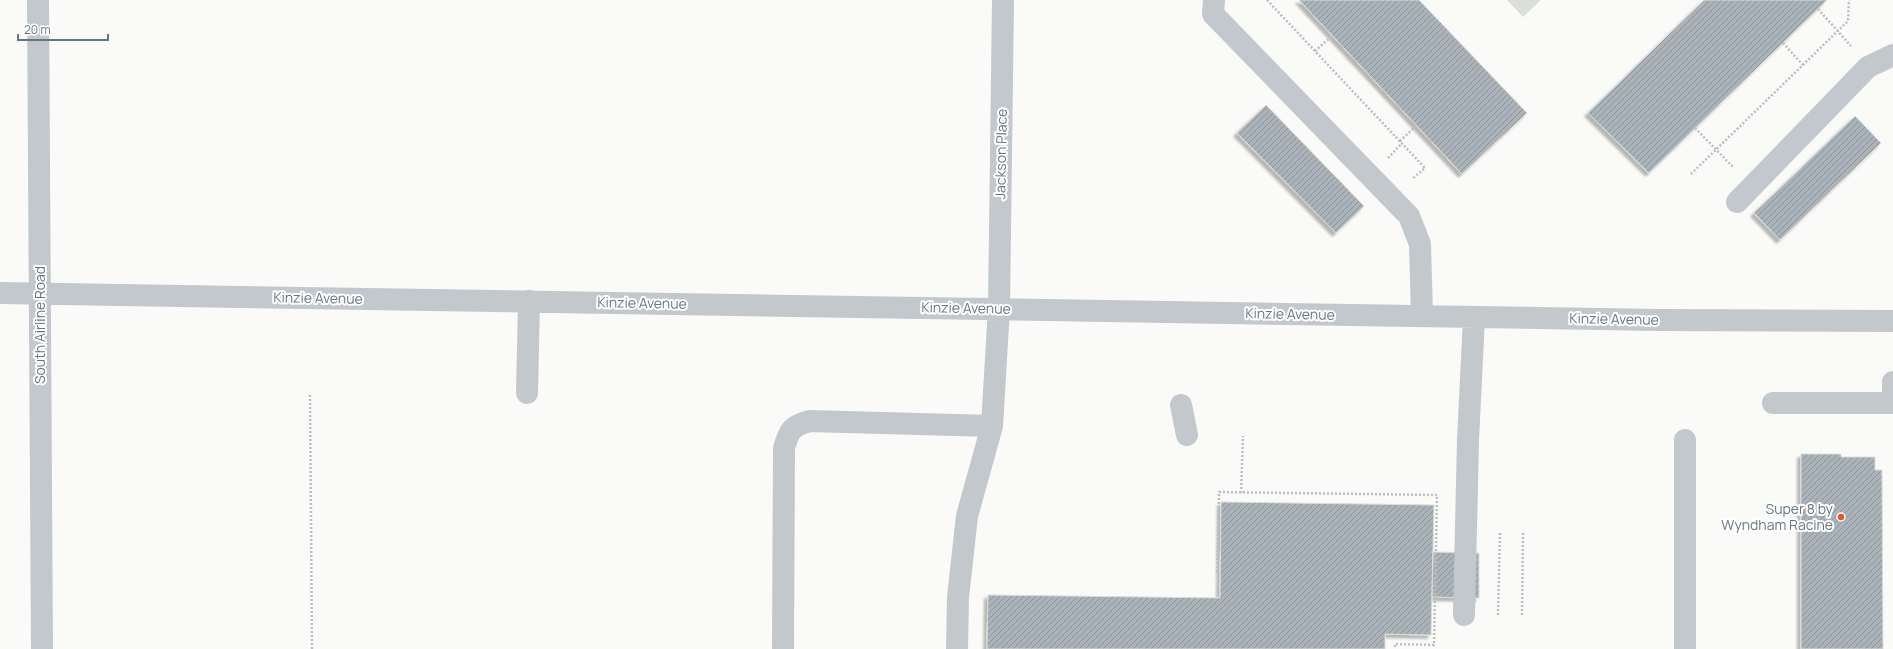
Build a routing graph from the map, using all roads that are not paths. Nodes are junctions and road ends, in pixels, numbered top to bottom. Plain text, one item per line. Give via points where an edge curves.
1 (38, 0) edge
2 (1003, 0) edge
3 (1214, 0) edge
4 (1893, 55) edge
5 (1737, 202) dead end
6 (0, 293) edge
7 (40, 293) junction
8 (529, 301) junction
9 (999, 308) junction
10 (1422, 316) junction
11 (1474, 317) junction
12 (1893, 322) edge
13 (1893, 382) edge
14 (527, 393) dead end
15 (1773, 403) dead end
16 (1893, 403) edge
17 (1181, 405) dead end
18 (992, 426) junction
19 (1187, 435) dead end
20 (1685, 440) dead end
21 (1464, 615) dead end
22 (42, 649) edge
23 (783, 649) edge
24 (957, 649) edge
25 (1685, 649) edge

1 - 7 street, South Airline Road
2 - 9 street, Jackson Place
3 - 10 street via 1213,14 1409,216 1420,244
4 - 5 street via 1868,67
6 - 7 street, Kinzie Avenue
7 - 8 street, Kinzie Avenue
7 - 22 street, South Airline Road
8 - 9 street, Kinzie Avenue
8 - 14 street
9 - 10 street, Kinzie Avenue
9 - 18 street, Jackson Place
10 - 11 street, Kinzie Avenue
11 - 12 street, Kinzie Avenue
11 - 21 street
13 - 16 street
15 - 16 street
17 - 19 street
18 - 23 street via 810,421 797,424 789,432 784,448
18 - 24 street, Jackson Place via 967,516 958,597
20 - 25 street

